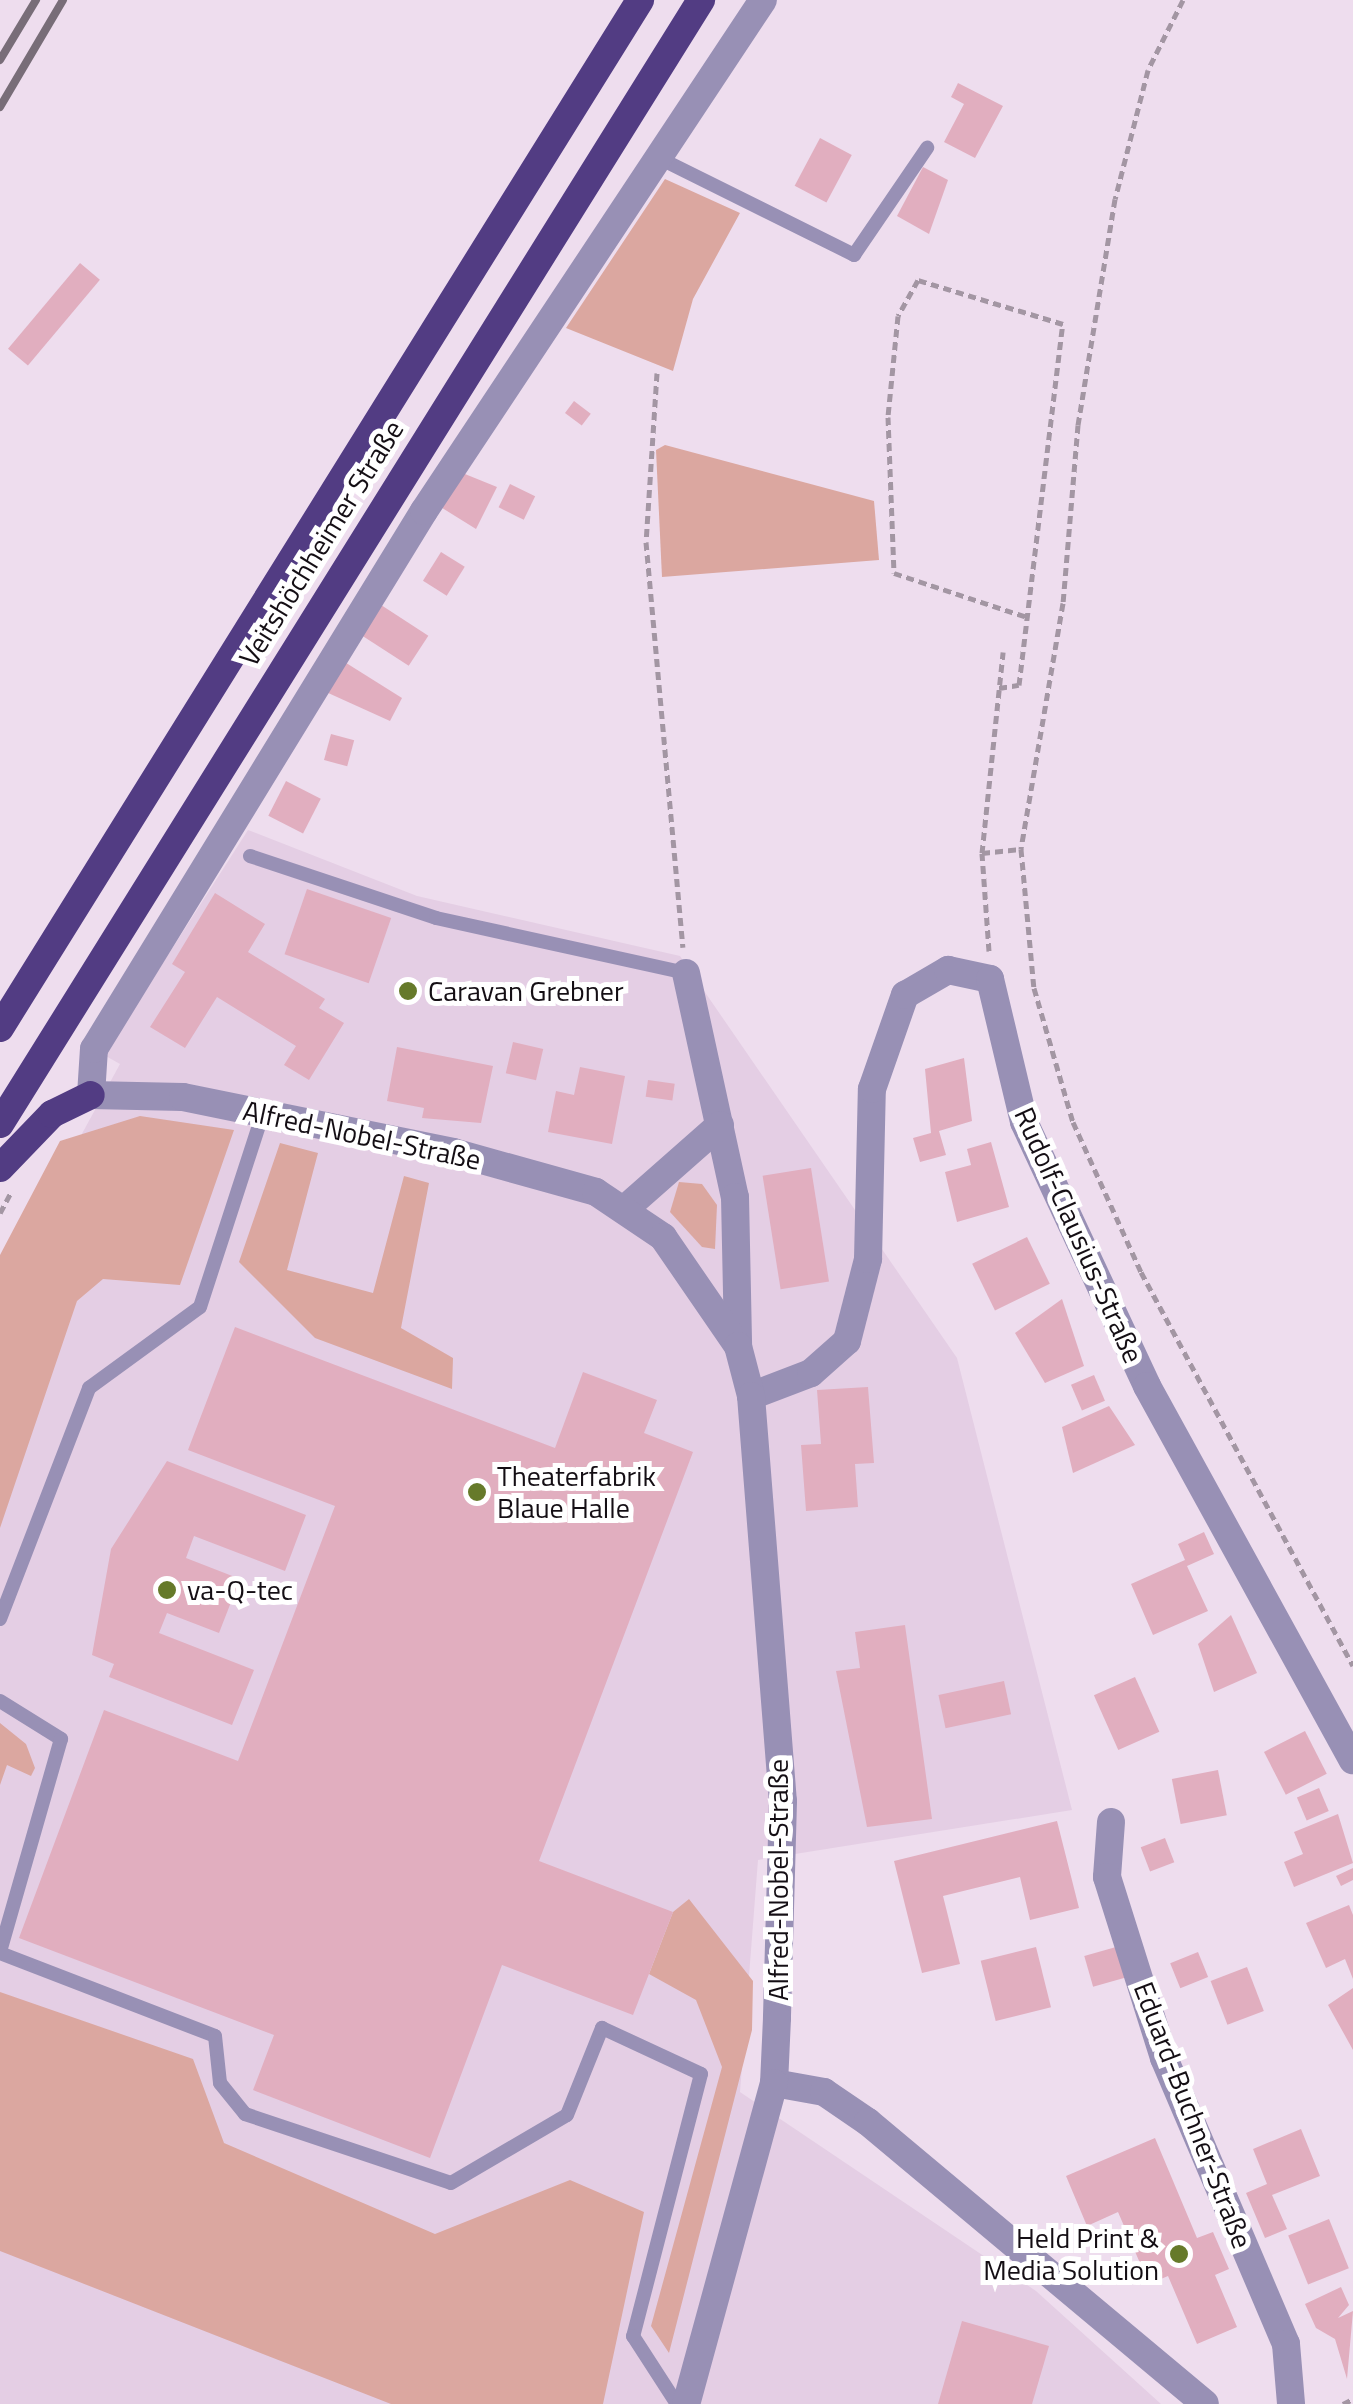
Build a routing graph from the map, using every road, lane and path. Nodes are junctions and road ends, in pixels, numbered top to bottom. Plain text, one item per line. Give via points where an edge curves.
1 (640, 0) edge
2 (701, 0) edge
3 (763, 0) edge
4 (1184, 0) edge
5 (928, 148) dead end
6 (660, 158) junction
7 (657, 372) dead end
8 (1027, 617) junction
9 (1003, 652) dead end
10 (1000, 688) junction
11 (1021, 848) junction
12 (982, 853) junction
13 (250, 856) dead end
14 (686, 974) junction
15 (990, 979) junction
16 (0, 1028) edge
17 (91, 1095) junction
18 (263, 1112) junction
19 (0, 1124) edge
20 (720, 1125) junction
21 (0, 1168) edge
22 (628, 1206) junction
23 (738, 1346) junction
24 (750, 1396) junction
25 (0, 1619) edge
26 (1353, 1666) edge
27 (0, 1701) edge
28 (1353, 1760) edge
29 (1111, 1822) dead end
30 (0, 1953) edge
31 (774, 2083) junction
32 (1353, 2399) edge
33 (677, 2404) edge
34 (686, 2404) edge
35 (1204, 2404) edge
36 (1291, 2404) edge
37 (1343, 2404) edge

1 - 16 highway, Veitshöchheimer Straße
2 - 19 highway, Veitshöchheimer Straße
3 - 6 street
4 - 11 path via 1148,70 1116,198
5 - 6 lane via 854,255
6 - 17 street via 424,511 104,1032 88,1067
7 - 14 path via 646,542
8 - 8 path via 1063,324 918,280 898,316 888,418 894,573
8 - 10 path via 1019,685
9 - 10 path
10 - 12 path
11 - 12 path
11 - 26 path via 1034,988 1072,1122 1260,1505
12 - 15 path
13 - 14 lane via 436,918
14 - 20 street, Alfred-Nobel-Straße
15 - 24 street via 948,970 905,995 872,1088 868,1259 848,1341 811,1373
15 - 28 street, Rudolf-Clausius-Straße via 1024,1122 1114,1316
17 - 18 street, Alfred-Nobel-Straße via 142,1090
17 - 21 highway via 52,1114
18 - 22 street, Alfred-Nobel-Straße via 453,1152
18 - 25 lane via 200,1307 88,1388
20 - 22 street
20 - 23 street, Alfred-Nobel-Straße via 735,1197
22 - 23 street, Alfred-Nobel-Straße via 662,1237
23 - 24 street, Alfred-Nobel-Straße
24 - 31 street, Alfred-Nobel-Straße via 783,1801
27 - 30 lane via 61,1739
29 - 36 street, Eduard-Buchner-Straße via 1106,1877 1164,2058 1286,2344
30 - 33 lane via 215,2036 220,2083 245,2114 451,2183 567,2116 602,2028 702,2074 632,2336
31 - 34 street, Alfred-Nobel-Straße
31 - 35 street via 824,2092 868,2122
32 - 37 path

